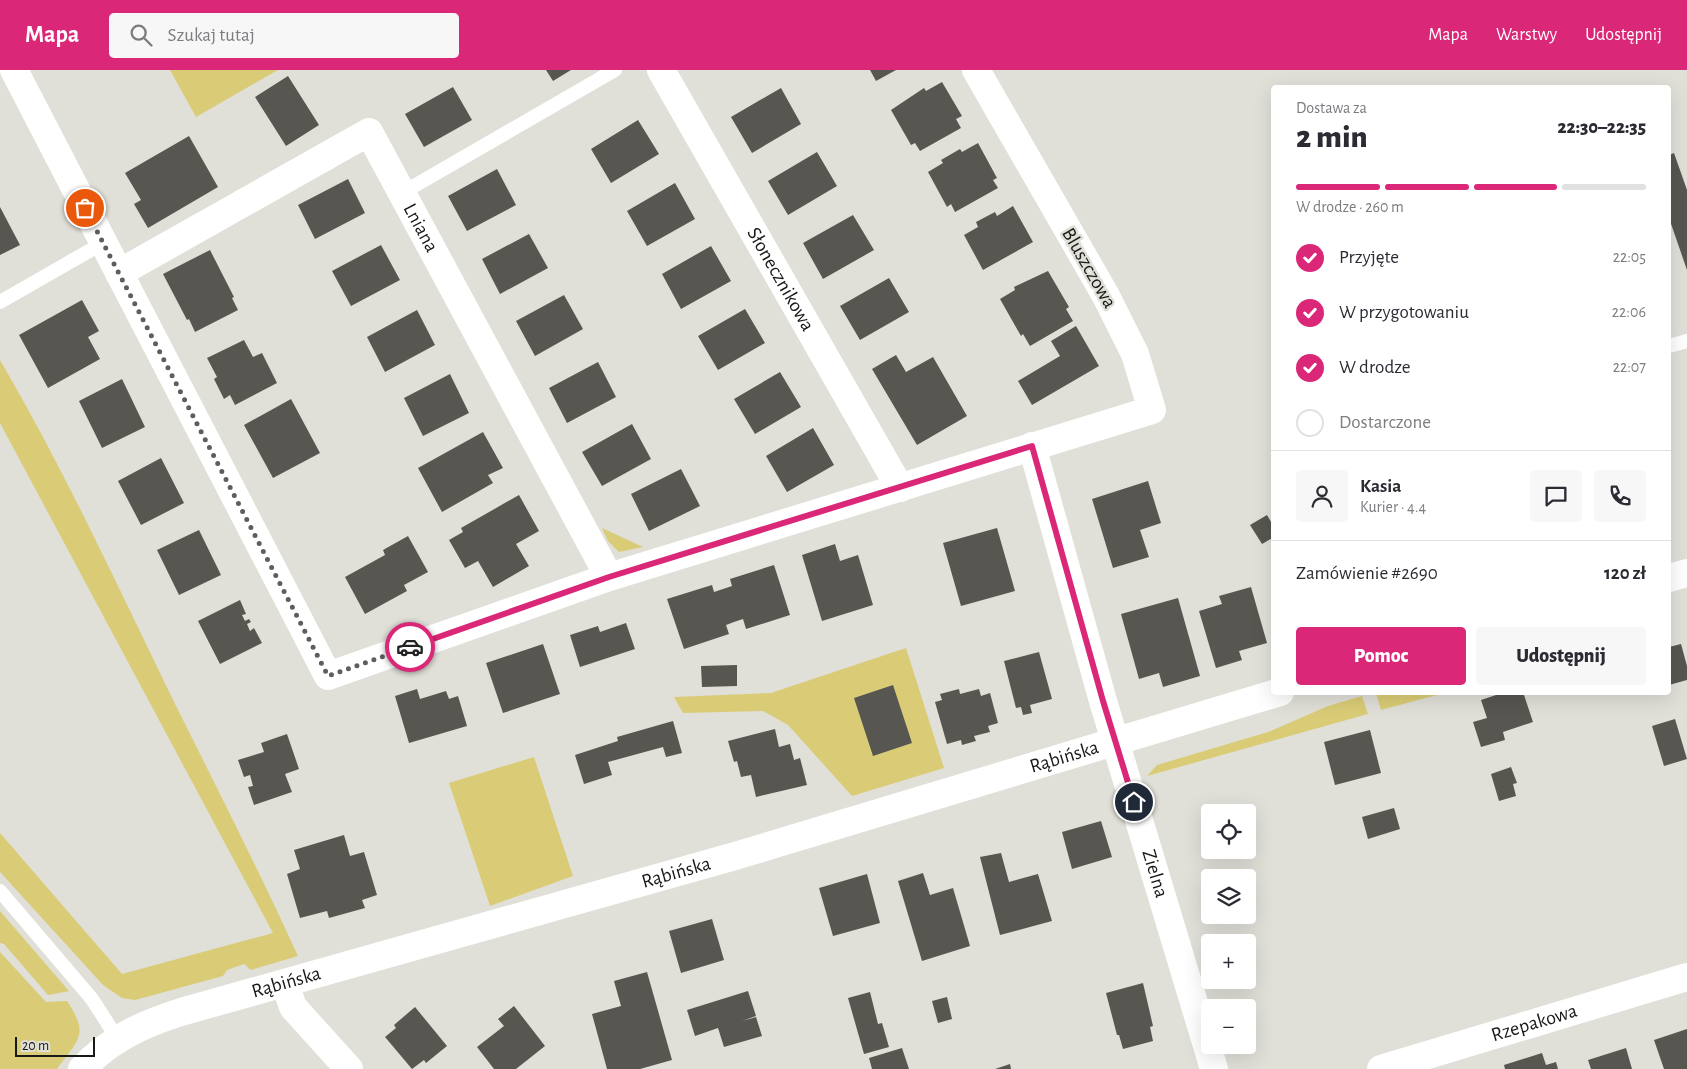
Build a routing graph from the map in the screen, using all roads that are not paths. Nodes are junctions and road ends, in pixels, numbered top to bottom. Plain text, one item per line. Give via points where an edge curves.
1 (14, 70) edge
2 (615, 70) edge
3 (661, 70) edge
4 (976, 70) edge
5 (402, 193) junction
6 (103, 243) junction
7 (119, 273) junction
8 (0, 302) edge
9 (1687, 341) edge
10 (1671, 345) edge
11 (1032, 446) junction
12 (900, 488) junction
13 (1687, 573) edge
14 (609, 577) junction
15 (1671, 577) edge
16 (1271, 695) edge
17 (1116, 740) junction
18 (0, 891) edge
19 (1687, 977) edge
20 (285, 984) junction
21 (117, 1038) junction
22 (82, 1069) edge
23 (349, 1069) edge
24 (1214, 1069) edge
25 (1381, 1069) edge

1 - 6 street
2 - 5 lane
3 - 12 street, Słonecznikowa
4 - 11 street, Bluszczowa via 1106,296 1135,354 1152,410
5 - 7 street, Lniana via 369,132
5 - 14 street, Lniana
6 - 7 street
6 - 8 lane
7 - 14 street via 328,676
9 - 10 lane
11 - 12 street
11 - 17 street, Zielna
12 - 14 street
13 - 15 street
16 - 17 street, Rąbińska
17 - 20 street, Rąbińska via 734,856
17 - 24 street, Zielna
18 - 21 lane via 92,999
19 - 25 street, Rzepakowa
20 - 21 street, Rąbińska via 156,1019
20 - 23 street via 293,1007
21 - 22 street, Rąbińska

